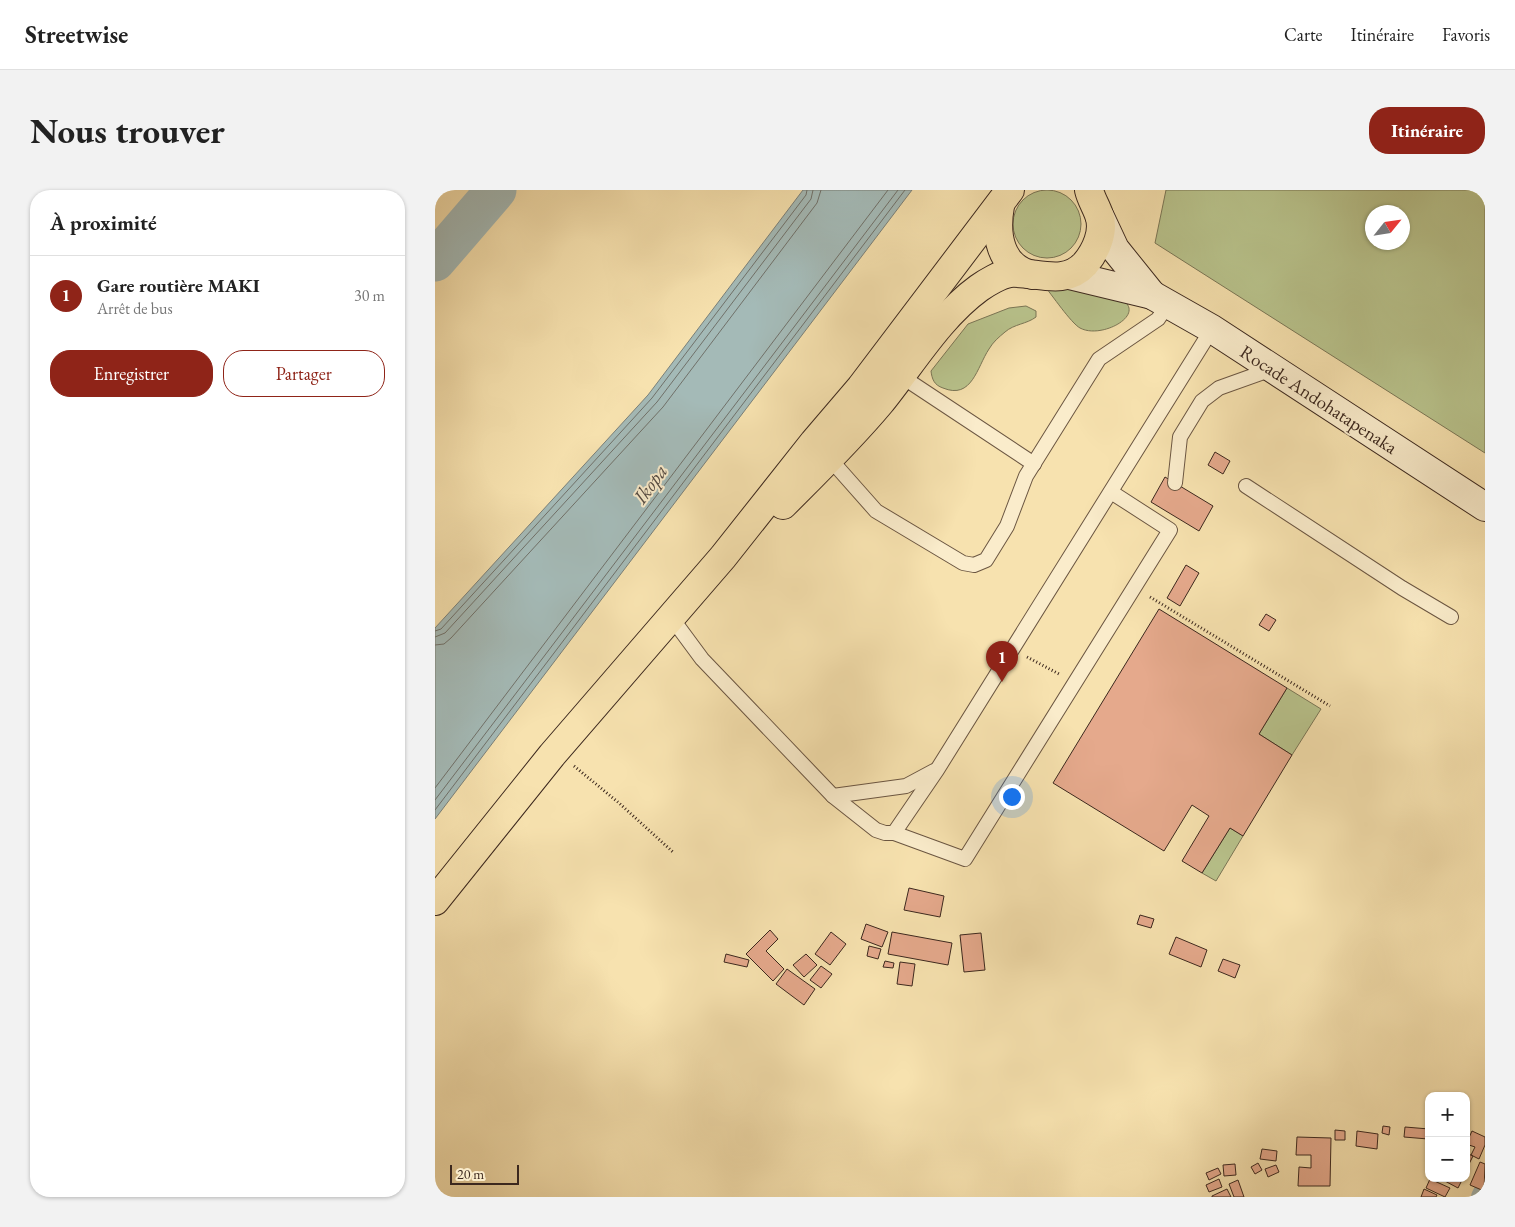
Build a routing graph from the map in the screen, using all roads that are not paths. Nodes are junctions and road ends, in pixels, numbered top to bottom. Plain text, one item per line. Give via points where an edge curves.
1 (1005, 198) edge
2 (1091, 198) edge
3 (1057, 276) junction
4 (1160, 299) junction
5 (1212, 329) junction
6 (1272, 369) junction
7 (901, 376) junction
8 (830, 459) junction
9 (1034, 464) junction
10 (1175, 483) dead end
11 (1246, 486) dead end
12 (1111, 492) junction
13 (1485, 507) edge
14 (1172, 514) dead end
15 (1170, 530) junction
16 (723, 557) junction
17 (671, 617) junction
18 (1451, 617) dead end
19 (937, 770) junction
20 (833, 796) junction
21 (894, 833) junction
22 (435, 901) edge

1 - 3 main road via 997,226 1000,245 1010,262 1026,274
1 - 16 main road via 861,387
2 - 3 main road via 1100,234 1095,251 1084,265
2 - 4 main road via 1115,249
3 - 4 main road
3 - 7 main road via 1009,273 979,288 952,312
4 - 5 main road, Rocade Andohatapenaka
4 - 9 lane via 1158,319 1099,359
5 - 6 main road, Rocade Andohatapenaka
5 - 12 lane
6 - 10 lane via 1219,388 1202,401 1180,437
6 - 13 main road, Rocade Andohatapenaka
7 - 8 main road
7 - 9 lane
8 - 9 lane via 876,510 967,565 986,560 1007,526 1020,488
8 - 16 main road
11 - 18 lane
12 - 15 lane
12 - 19 lane
14 - 15 lane
15 - 21 lane via 965,859
16 - 17 main road
17 - 20 lane via 702,659
17 - 22 main road via 556,751
19 - 20 lane via 907,786
19 - 21 lane
20 - 21 lane via 876,830

